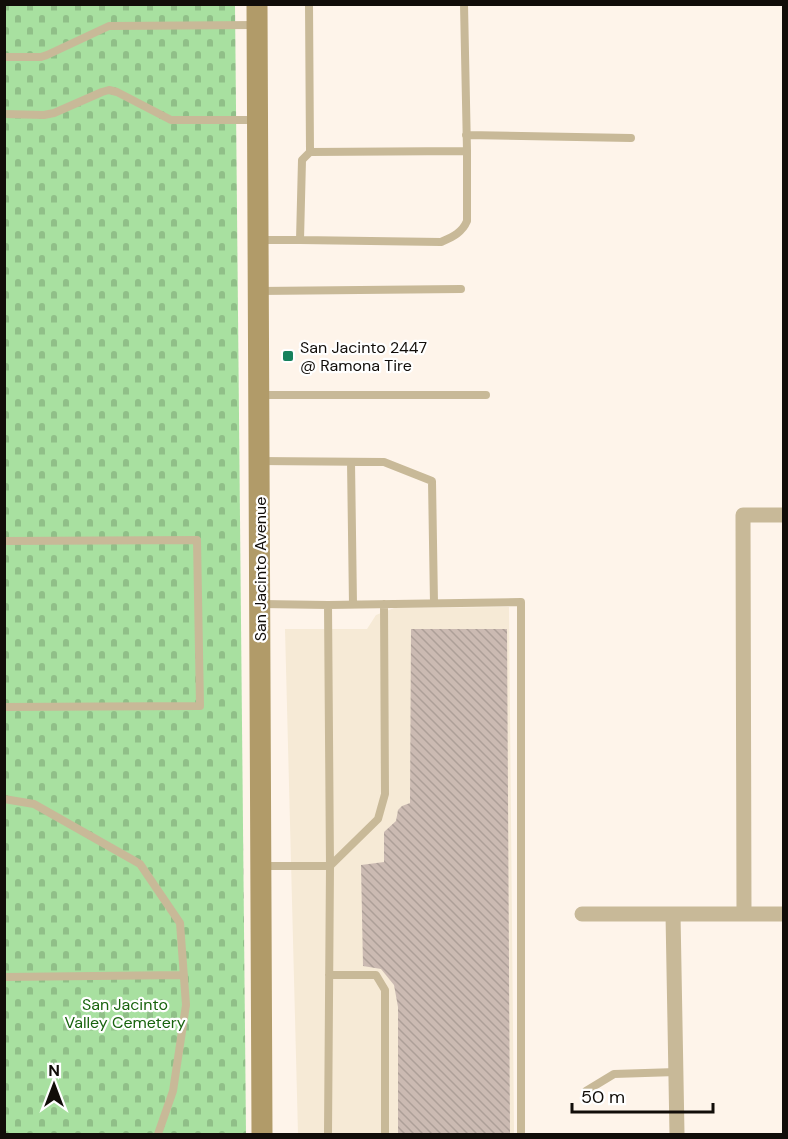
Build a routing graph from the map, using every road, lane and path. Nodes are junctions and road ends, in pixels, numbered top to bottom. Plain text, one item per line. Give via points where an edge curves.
1 (309, 4) edge
2 (464, 4) edge
3 (257, 15) edge
4 (4, 57) edge
5 (4, 114) edge
6 (257, 120) junction
7 (466, 135) junction
8 (631, 138) dead end
9 (467, 151) junction
10 (310, 152) junction
11 (258, 240) junction
12 (300, 240) junction
13 (461, 288) dead end
14 (258, 291) junction
15 (258, 395) junction
16 (486, 395) dead end
17 (260, 461) junction
18 (351, 462) junction
19 (783, 515) edge
20 (4, 541) edge
21 (434, 603) junction
22 (260, 604) junction
23 (328, 604) junction
24 (354, 604) junction
25 (384, 604) junction
26 (4, 707) edge
27 (4, 799) edge
28 (261, 866) junction
29 (330, 866) junction
30 (582, 914) dead end
31 (673, 914) junction
32 (744, 914) junction
33 (783, 914) edge
34 (184, 975) junction
35 (329, 975) junction
36 (4, 977) edge
37 (676, 1072) junction
38 (585, 1091) dead end
39 (158, 1134) edge
40 (262, 1134) edge
41 (328, 1134) edge
42 (385, 1134) edge
43 (521, 1134) edge
44 (677, 1134) edge

1 - 10 lane
2 - 7 lane
3 - 4 lane via 109,26 47,55
3 - 6 main road, San Jacinto Avenue
5 - 6 lane via 54,113 109,90 171,120
6 - 11 main road, San Jacinto Avenue
7 - 8 lane
7 - 9 lane
9 - 10 lane
9 - 12 lane via 467,221 452,238 441,242
10 - 12 lane via 302,160
11 - 12 lane
11 - 14 main road, San Jacinto Avenue
13 - 14 lane
14 - 15 main road, San Jacinto Avenue
15 - 16 lane
15 - 17 main road, San Jacinto Avenue
17 - 18 lane
17 - 22 main road, San Jacinto Avenue
18 - 21 lane via 384,462 432,481
18 - 24 lane
19 - 32 street via 743,515
20 - 26 lane via 197,540 200,706
21 - 25 lane
21 - 43 lane via 521,602
22 - 23 lane
22 - 28 main road, San Jacinto Avenue
23 - 24 lane
23 - 29 lane
24 - 25 lane
25 - 29 lane via 385,794 378,819
27 - 34 lane via 34,804 140,864 180,923
28 - 29 lane
28 - 40 main road, San Jacinto Avenue
29 - 35 lane
30 - 31 street
31 - 32 street
31 - 37 street
32 - 33 street
34 - 36 lane
34 - 39 lane via 186,1005 173,1091
35 - 41 lane
35 - 42 lane via 376,975 386,990
37 - 38 lane via 614,1074
37 - 44 street

